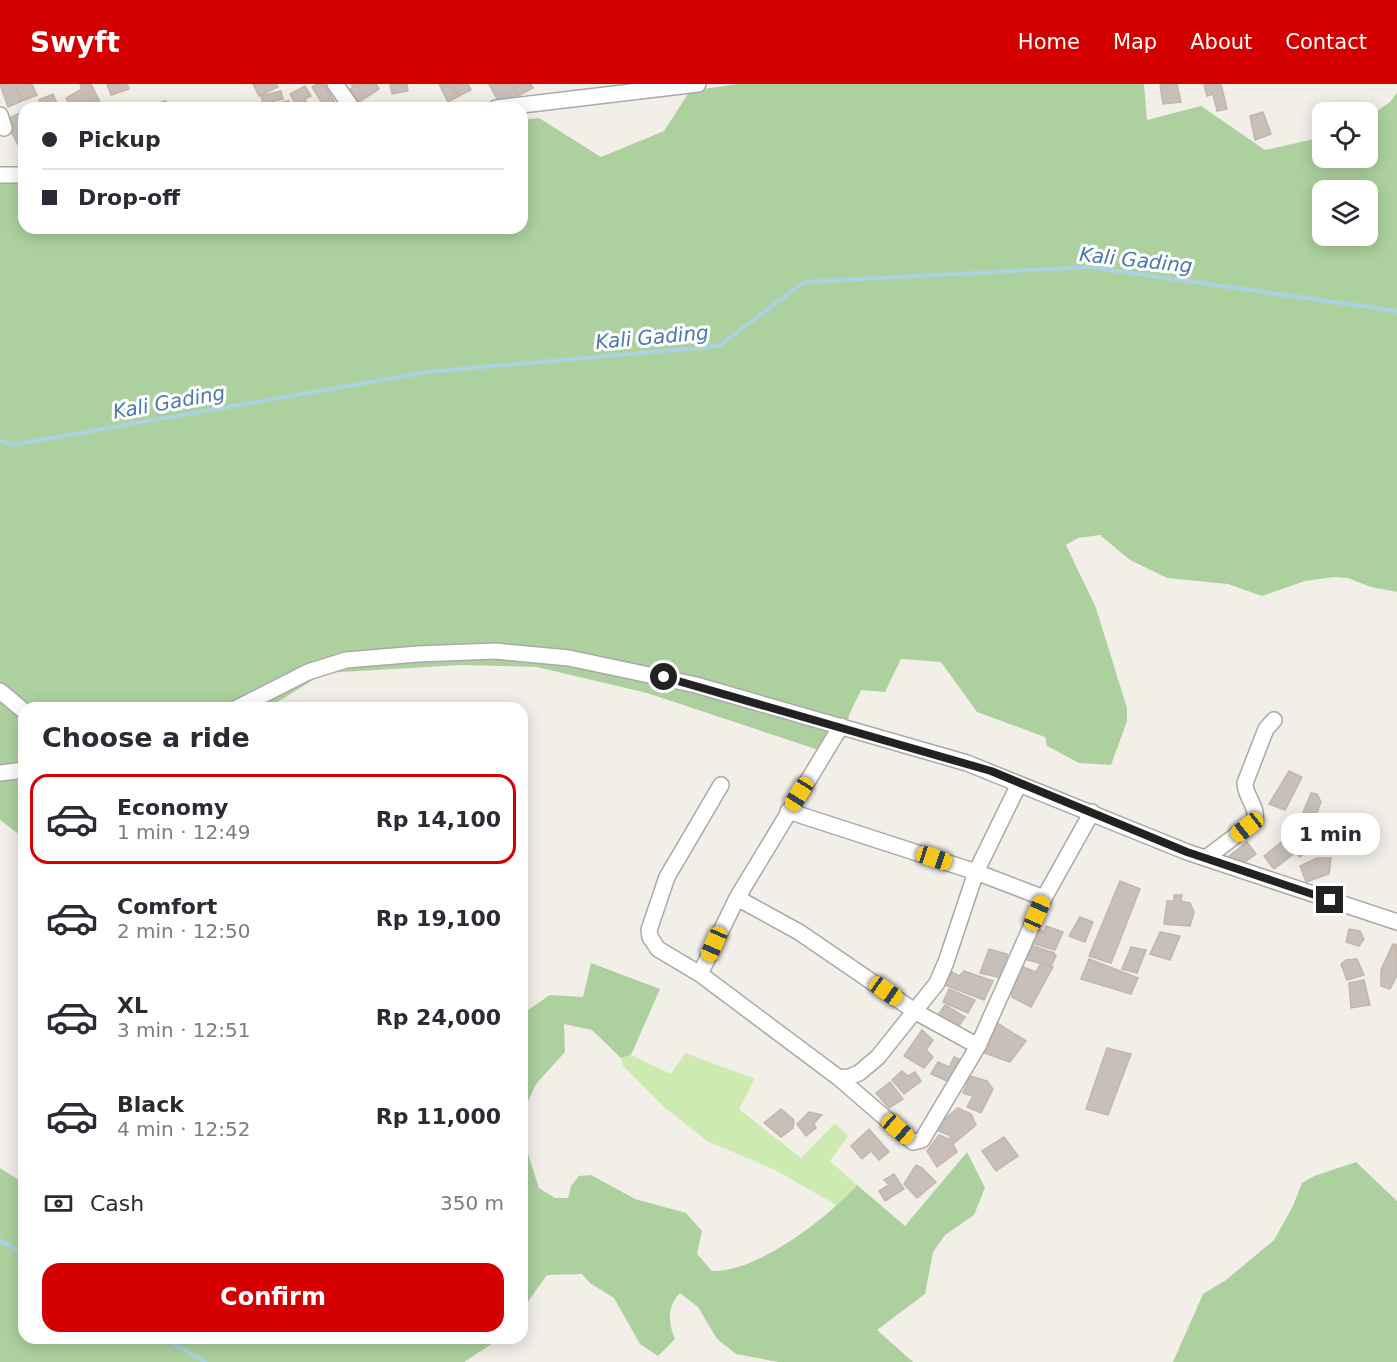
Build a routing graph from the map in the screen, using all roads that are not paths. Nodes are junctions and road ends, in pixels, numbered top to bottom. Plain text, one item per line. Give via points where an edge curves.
1 (335, 84) edge
2 (698, 84) edge
3 (348, 102) edge
4 (528, 104) edge
5 (0, 175) edge
6 (18, 175) edge
7 (0, 691) edge
8 (249, 702) edge
9 (18, 707) edge
10 (1274, 720) dead end
11 (841, 726) junction
12 (18, 771) edge
13 (0, 773) edge
14 (721, 784) dead end
15 (1019, 784) junction
16 (788, 812) junction
17 (1092, 812) junction
18 (1206, 858) junction
19 (976, 872) junction
20 (737, 898) junction
21 (1044, 898) junction
22 (1397, 922) edge
23 (700, 974) junction
24 (916, 1012) junction
25 (978, 1046) junction
26 (839, 1078) junction

1 - 3 street
2 - 4 street
5 - 6 street
7 - 9 street
8 - 11 street via 308,672 346,660 495,651 569,658 664,677
10 - 18 street via 1266,729 1245,783 1256,813 1255,821
11 - 15 street via 975,766
11 - 16 street
12 - 13 street
14 - 23 street via 667,877 649,930 658,949
15 - 17 street
15 - 19 street
16 - 19 street
16 - 20 street
17 - 18 street
17 - 21 street
18 - 22 street
19 - 21 street
19 - 24 street via 946,962 937,983
20 - 23 street
20 - 24 street via 799,932
21 - 25 street
23 - 26 street
24 - 25 street
24 - 26 street via 868,1066
25 - 26 street via 919,1142 913,1142

